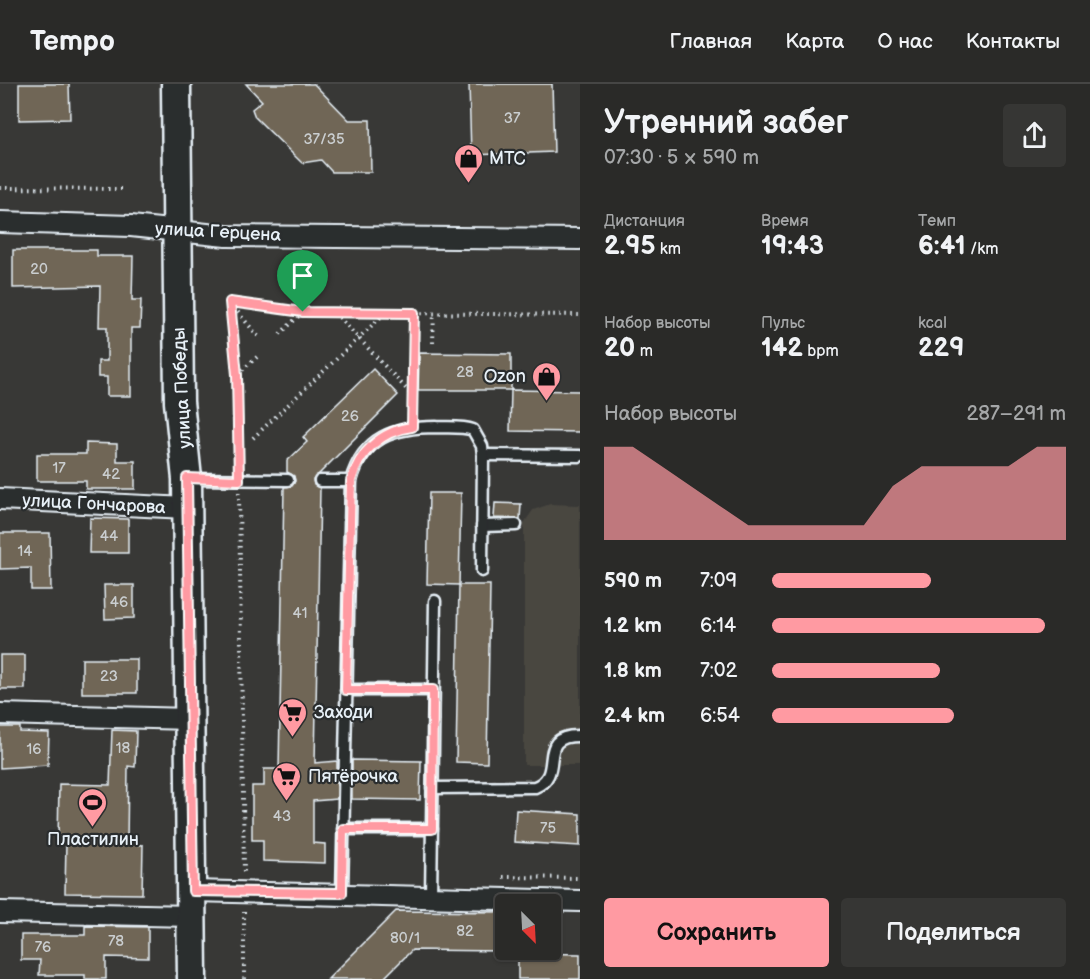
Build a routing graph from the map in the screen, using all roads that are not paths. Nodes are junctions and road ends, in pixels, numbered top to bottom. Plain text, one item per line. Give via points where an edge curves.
1 (176, 84) edge
2 (0, 222) edge
3 (178, 231) junction
4 (580, 239) edge
5 (483, 455) junction
6 (580, 456) edge
7 (187, 478) junction
8 (288, 480) dead end
9 (320, 481) dead end
10 (351, 481) junction
11 (0, 499) edge
12 (188, 508) junction
13 (516, 525) dead end
14 (482, 526) junction
15 (482, 571) dead end
16 (435, 601) dead end
17 (346, 690) junction
18 (433, 690) junction
19 (0, 714) edge
20 (190, 720) junction
21 (580, 736) edge
22 (432, 788) junction
23 (343, 829) junction
24 (432, 829) junction
25 (342, 893) junction
26 (431, 897) junction
27 (580, 901) edge
28 (193, 904) junction
29 (0, 912) edge
30 (192, 979) edge

1 - 3 street, улица Победы
2 - 3 street, улица Герцена
3 - 4 street, улица Герцена via 226,236
3 - 7 street, улица Победы via 179,402
5 - 6 lane
5 - 10 lane via 473,430 412,427 395,431 373,444 359,460
5 - 14 lane
7 - 8 lane
7 - 12 street, улица Победы
9 - 10 lane
10 - 17 lane
11 - 12 street, улица Гончарова
12 - 20 street, улица Победы
13 - 14 lane
14 - 15 lane
16 - 18 lane
17 - 18 lane
17 - 23 lane
18 - 22 lane
19 - 20 street
20 - 28 street, улица Победы
21 - 22 lane via 562,738 555,744 551,774 536,787
22 - 24 lane
23 - 24 lane
23 - 25 lane
24 - 26 lane
25 - 26 street
25 - 28 street via 244,892
26 - 27 street
28 - 29 street
28 - 30 street, улица Победы

